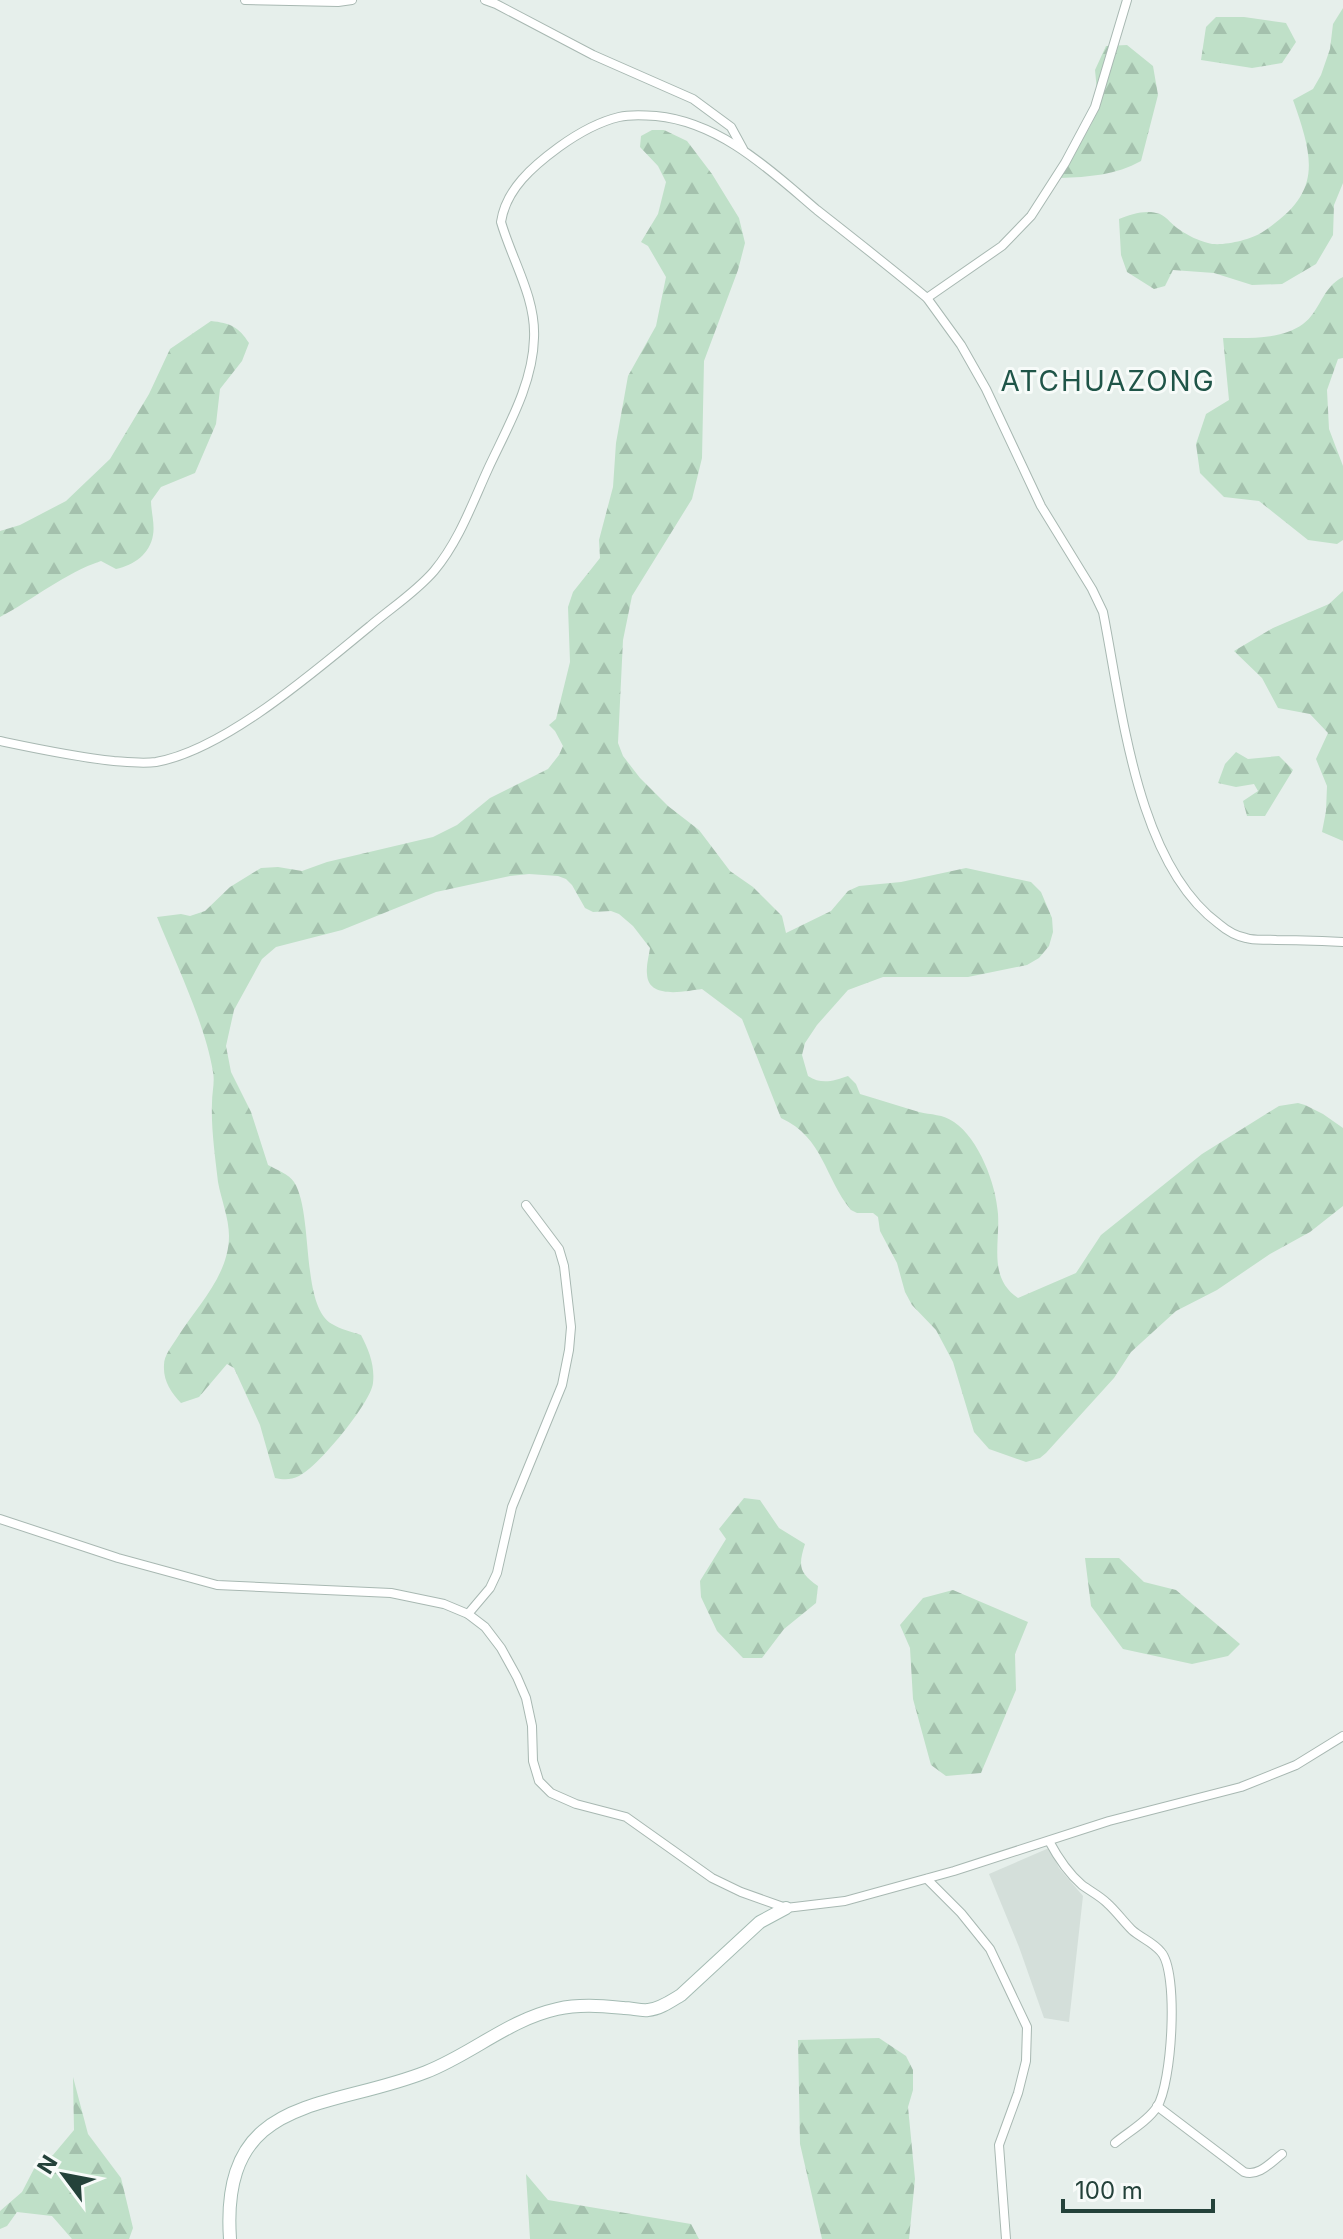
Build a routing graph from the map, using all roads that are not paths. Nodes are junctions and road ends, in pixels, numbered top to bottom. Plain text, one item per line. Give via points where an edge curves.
1 (245, 0) edge
2 (352, 0) edge
3 (485, 0) edge
4 (1127, 0) edge
5 (496, 2) edge
6 (744, 151) junction
7 (927, 298) junction
8 (0, 741) edge
9 (1343, 942) edge
10 (526, 1205) dead end
11 (0, 1519) edge
12 (468, 1614) junction
13 (1343, 1736) edge
14 (1049, 1841) junction
15 (927, 1879) junction
16 (786, 1908) junction
17 (1157, 2106) junction
18 (1115, 2143) dead end
19 (1282, 2154) dead end
20 (230, 2239) edge
21 (1006, 2239) edge

1 - 2 street
3 - 5 street
4 - 7 street via 1095,107 1031,216 1002,246
5 - 6 street via 593,55 693,99 731,127
6 - 7 street
6 - 8 street via 685,121 620,116 569,140 513,190 501,222 534,315 535,340 522,393 456,539 434,571 314,672 213,740 155,762 89,759
7 - 9 street via 986,389 1041,506 1103,612 1143,801 1180,882 1203,913 1246,938
10 - 12 street via 559,1249 571,1327 569,1350 562,1385 512,1507 497,1573
11 - 12 street via 217,1585 391,1593
12 - 16 street via 485,1627 517,1677 532,1726 533,1761 539,1781 551,1793 626,1817 712,1878
13 - 14 street via 1296,1765 1241,1787
14 - 15 street
14 - 17 street via 1063,1866 1164,1955 1173,2010 1170,2057
15 - 16 street via 845,1901
15 - 21 street via 990,1949 1027,2027 1026,2061 999,2145
16 - 20 street via 760,1922 667,2004 648,2010 589,2005 525,2018 425,2073 305,2106 280,2119 248,2147 237,2167
17 - 18 street
17 - 19 street via 1251,2175

